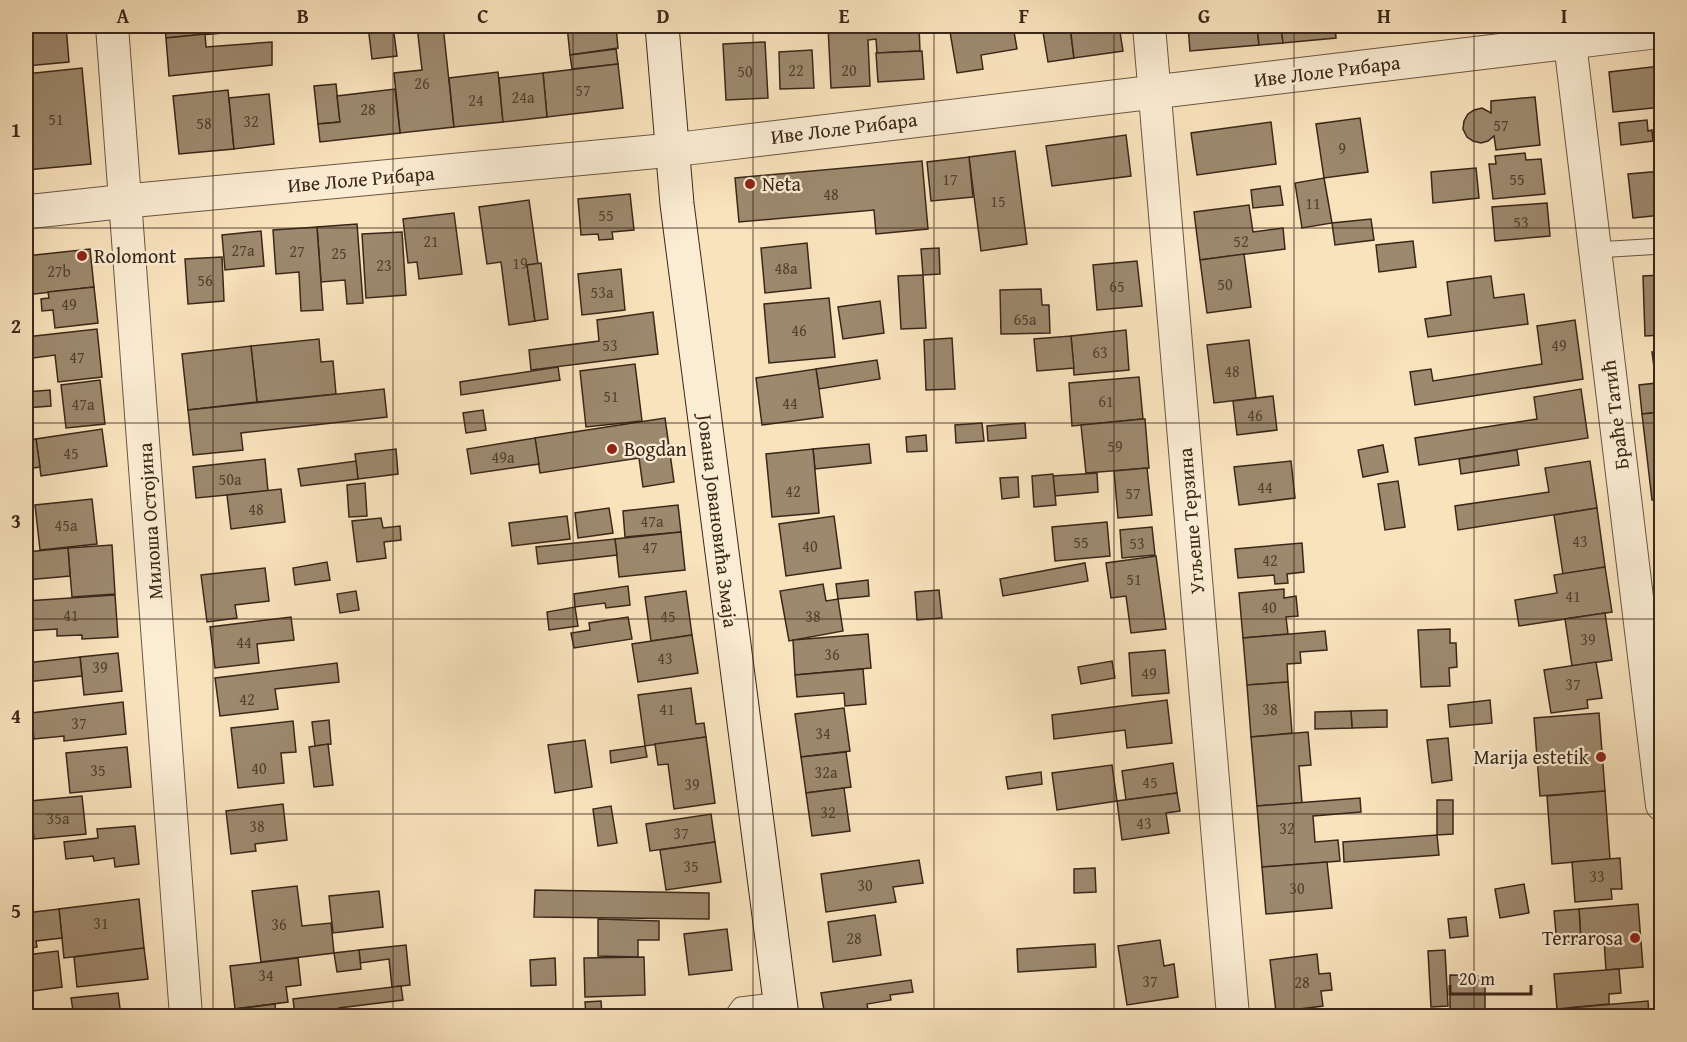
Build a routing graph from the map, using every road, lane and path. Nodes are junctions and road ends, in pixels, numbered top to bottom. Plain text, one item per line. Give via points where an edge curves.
1 (112, 26) edge
2 (662, 26) edge
3 (1149, 26) edge
4 (1662, 32) edge
5 (1569, 34) edge
6 (1154, 91) junction
7 (672, 150) junction
8 (127, 201) junction
9 (26, 212) edge
10 (1662, 246) edge
11 (1596, 250) junction
12 (1662, 805) edge
13 (781, 1008) edge
14 (186, 1017) edge
15 (732, 1017) edge
16 (1233, 1017) edge

1 - 8 street, Милоша Остојина
2 - 7 street, Јована Јовановића Змаја
3 - 6 street, Угљеше Терзина
4 - 5 street, Иве Лоле Рибара
5 - 6 street, Иве Лоле Рибара
5 - 11 street, Браће Татић
6 - 7 street, Иве Лоле Рибара
6 - 16 street, Угљеше Терзина
7 - 8 street, Иве Лоле Рибара
7 - 13 street, Јована Јовановића Змаја
8 - 9 street, Иве Лоле Рибара
8 - 14 street, Милоша Остојина
10 - 11 lane
11 - 12 street, Браће Татић
13 - 15 lane via 740,1005

